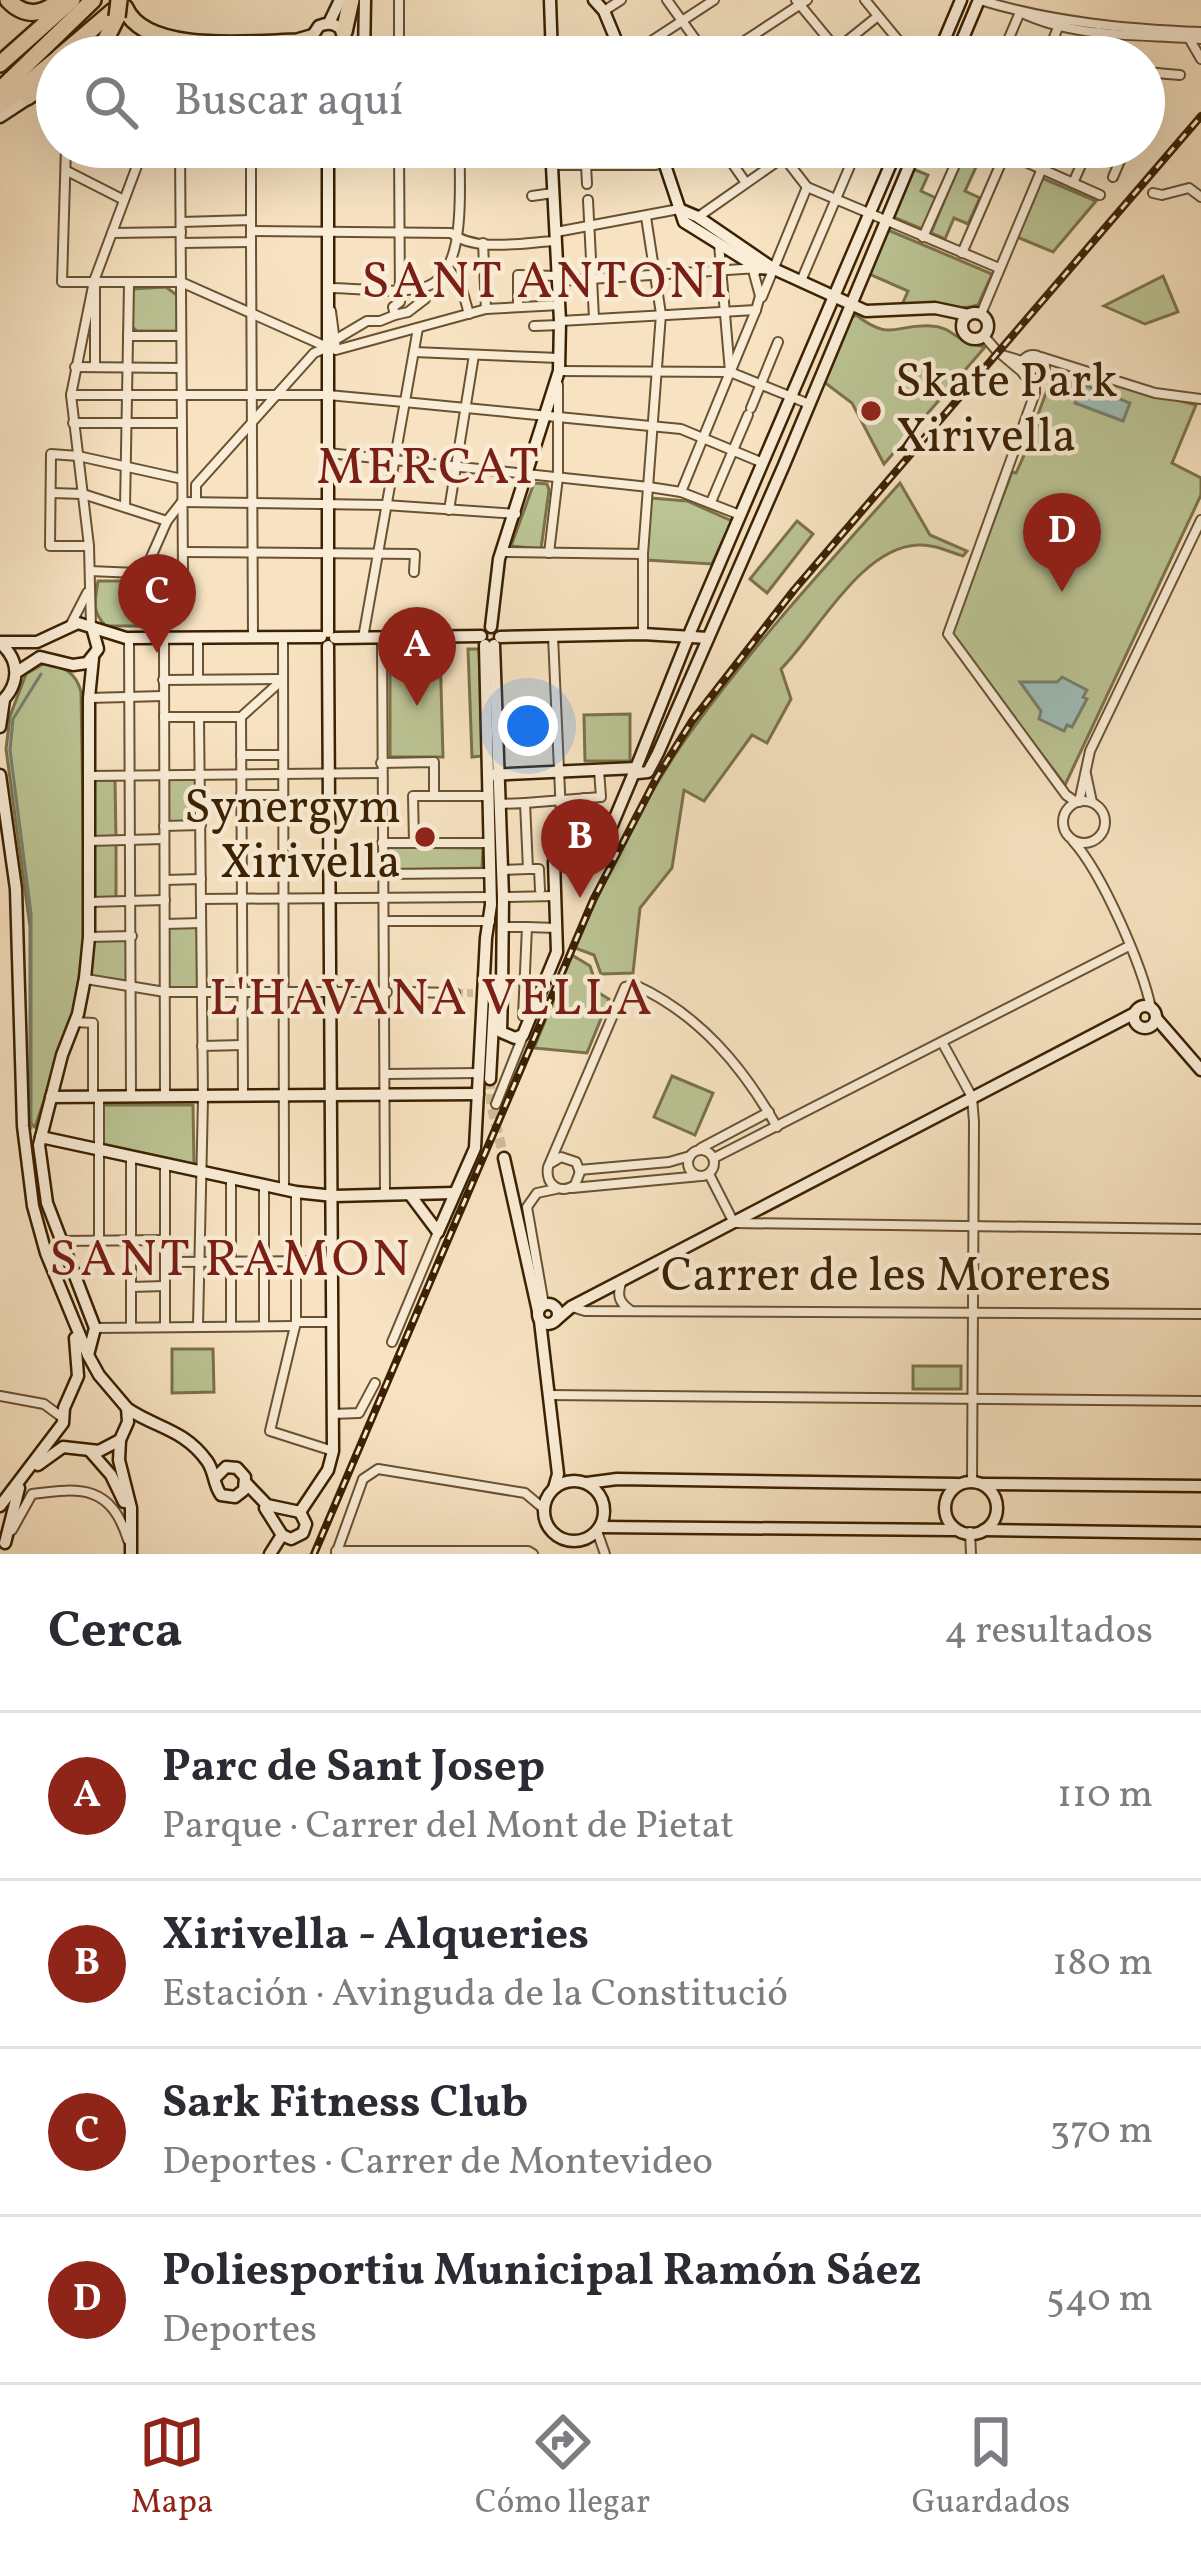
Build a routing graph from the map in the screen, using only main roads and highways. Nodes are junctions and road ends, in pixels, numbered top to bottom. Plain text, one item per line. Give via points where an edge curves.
1 (8, 0) edge
2 (60, 0) edge
3 (72, 0) edge
4 (93, 0) edge
5 (350, 0) edge
6 (124, 12) edge
7 (254, 32) dead end
8 (340, 32) road end
9 (56, 36) edge
10 (90, 36) edge
11 (167, 36) edge
12 (248, 36) edge
13 (36, 55) edge
14 (0, 64) edge
15 (36, 76) edge
16 (0, 90) edge
17 (36, 92) edge
18 (20, 102) road end
19 (0, 106) edge

1 - 2 highway via 34,13
3 - 14 highway
4 - 9 highway
5 - 8 highway
6 - 10 highway
6 - 11 highway
7 - 12 highway
13 - 16 highway
15 - 19 highway
17 - 18 highway

